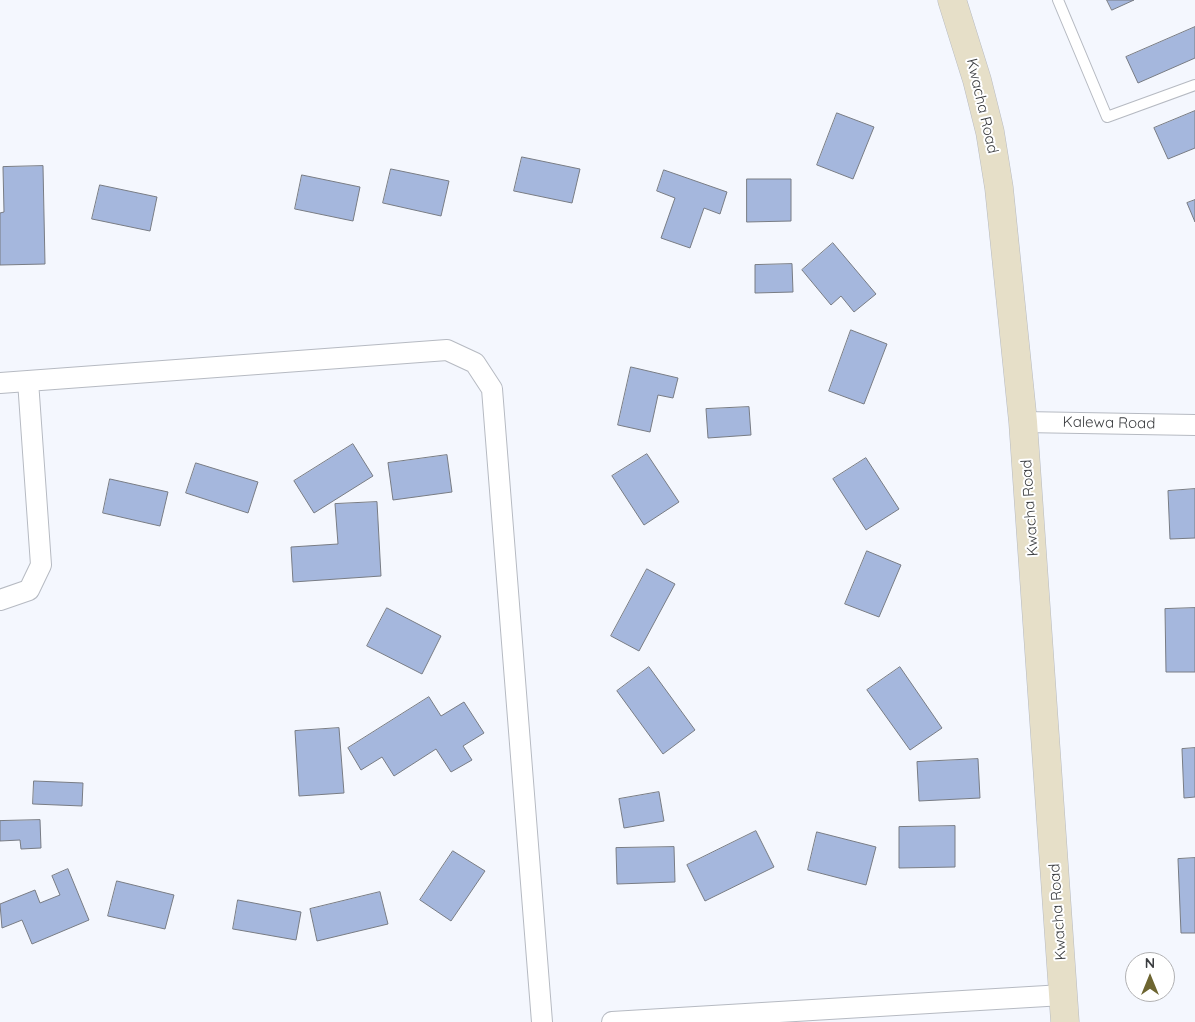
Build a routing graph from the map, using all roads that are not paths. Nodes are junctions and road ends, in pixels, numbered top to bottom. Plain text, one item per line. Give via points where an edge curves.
1 (952, 0) edge
2 (1058, 0) edge
3 (1195, 85) edge
4 (28, 381) junction
5 (0, 384) edge
6 (1024, 422) junction
7 (1195, 425) edge
8 (0, 600) edge
9 (1063, 994) junction
10 (542, 1022) edge
11 (612, 1022) edge
12 (1065, 1022) edge

1 - 6 main road, Kwacha Road via 990,132
2 - 3 lane via 1108,117
4 - 5 street
4 - 8 street via 41,565 29,590
4 - 10 street via 446,350 475,363 492,389
6 - 7 street, Kalewa Road
6 - 9 main road, Kwacha Road
9 - 11 street
9 - 12 main road, Kwacha Road

